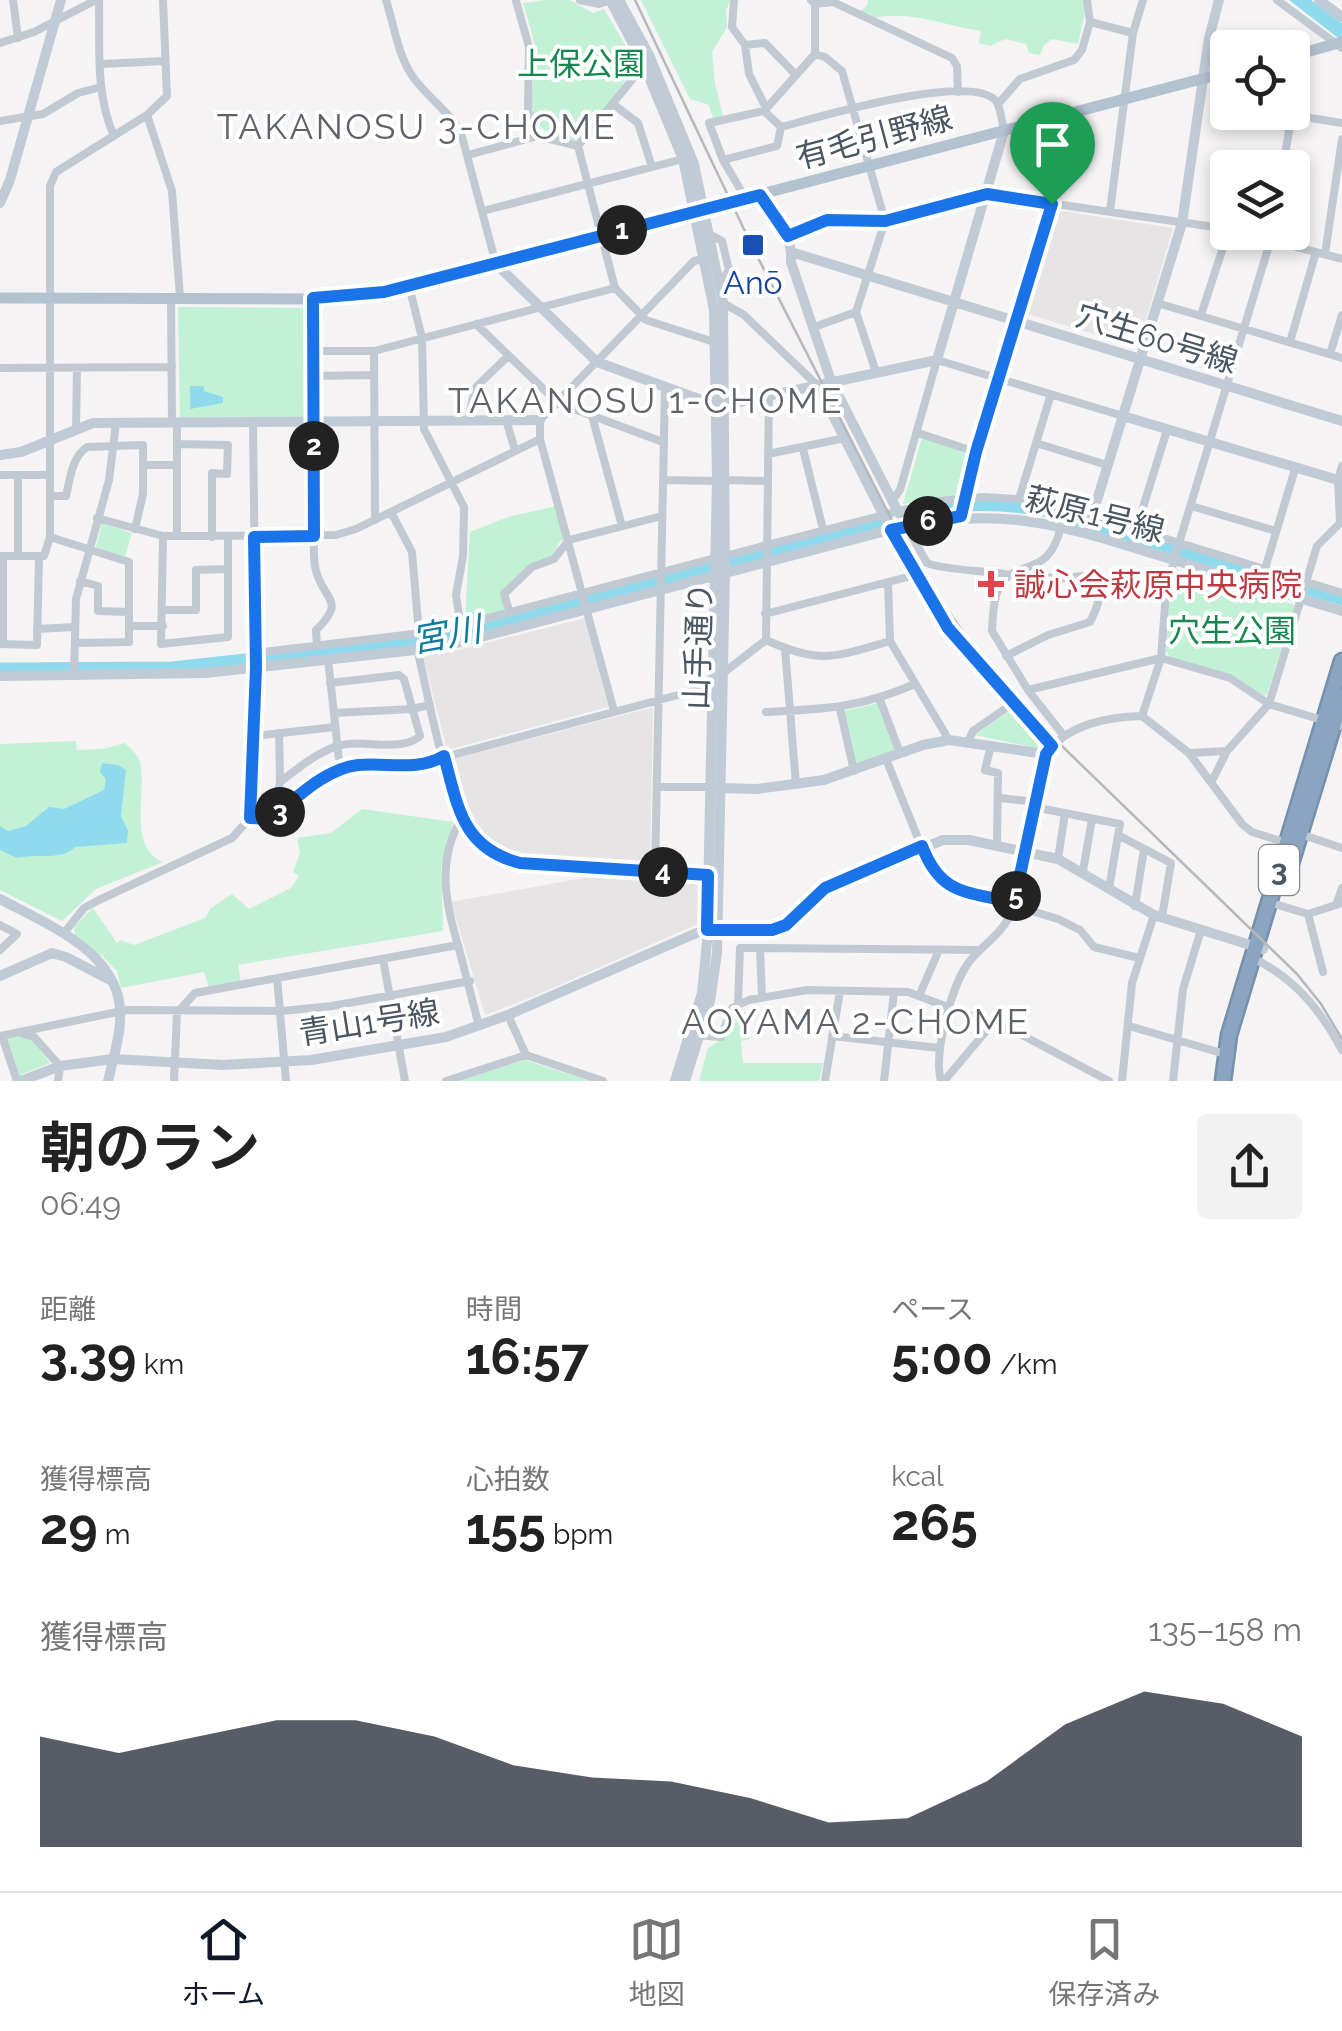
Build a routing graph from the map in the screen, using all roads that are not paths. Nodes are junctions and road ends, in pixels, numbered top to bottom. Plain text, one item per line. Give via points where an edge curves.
1 (13, 0) edge
2 (61, 0) edge
3 (97, 0) edge
4 (162, 0) edge
5 (386, 0) edge
6 (515, 0) edge
7 (580, 0) edge
8 (613, 0) edge
9 (734, 0) edge
10 (1088, 0) edge
11 (1143, 0) edge
12 (1219, 0) edge
13 (1277, 0) edge
14 (1319, 0) edge
15 (593, 2) edge
16 (813, 2) edge
17 (1342, 17) edge
18 (55, 20) junction
19 (1090, 22) junction
20 (1133, 33) junction
21 (18, 38) junction
22 (0, 43) edge
23 (1340, 44) edge
24 (745, 45) junction
25 (1310, 52) edge
26 (815, 54) junction
27 (166, 61) junction
28 (101, 64) junction
29 (644, 65) junction
30 (796, 75) junction
31 (1210, 76) edge
32 (1203, 78) junction
33 (101, 87) junction
34 (958, 92) junction
35 (1126, 98) junction
36 (613, 104) junction
37 (998, 104) junction
38 (855, 108) junction
39 (764, 109) junction
40 (147, 114) junction
41 (27, 116) junction
42 (1310, 116) edge
43 (0, 121) edge
44 (1342, 123) edge
45 (781, 127) junction
46 (1004, 131) junction
47 (114, 136) junction
48 (538, 136) junction
49 (1342, 139) edge
50 (578, 146) junction
51 (468, 155) junction
52 (683, 159) junction
53 (723, 160) junction
54 (870, 166) junction
55 (652, 167) junction
56 (588, 183) junction
57 (1339, 183) edge
58 (987, 194) junction
59 (760, 195) junction
60 (746, 199) junction
61 (0, 203) edge
62 (1052, 204) junction
63 (483, 211) junction
64 (700, 211) junction
65 (1110, 212) junction
66 (885, 221) junction
67 (1182, 222) junction
68 (1210, 227) edge
69 (600, 236) junction
70 (788, 236) junction
71 (1222, 250) edge
72 (1268, 250) edge
73 (1310, 250) edge
74 (791, 252) junction
75 (1320, 253) junction
76 (706, 258) junction
77 (1342, 259) edge
78 (496, 264) junction
79 (868, 276) junction
80 (409, 286) junction
81 (614, 288) junction
82 (0, 298) edge
83 (48, 298) junction
84 (313, 298) junction
85 (175, 299) junction
86 (954, 302) junction
87 (1157, 302) junction
88 (723, 303) junction
89 (540, 308) junction
90 (856, 312) junction
91 (1201, 315) junction
92 (1342, 315) edge
93 (643, 317) junction
94 (1018, 322) junction
95 (476, 324) junction
96 (814, 326) junction
97 (1245, 328) junction
98 (422, 338) junction
99 (1290, 342) junction
100 (721, 344) junction
101 (314, 350) junction
102 (374, 351) junction
103 (1330, 354) junction
104 (508, 356) junction
105 (1140, 358) junction
106 (1342, 358) edge
107 (938, 360) junction
108 (597, 362) junction
109 (172, 366) junction
110 (48, 367) junction
111 (0, 368) edge
112 (76, 368) junction
113 (876, 372) junction
114 (374, 375) junction
115 (313, 376) junction
116 (999, 378) junction
117 (831, 381) junction
118 (1227, 385) junction
119 (818, 386) junction
120 (665, 387) junction
121 (1051, 394) junction
122 (769, 395) junction
123 (558, 403) junction
124 (720, 404) junction
125 (592, 416) junction
126 (1122, 416) junction
127 (422, 420) junction
128 (468, 420) junction
129 (506, 420) junction
130 (540, 420) junction
131 (1342, 420) edge
132 (373, 421) junction
133 (314, 422) junction
134 (116, 423) junction
135 (175, 423) junction
136 (253, 423) junction
137 (76, 428) junction
138 (1167, 430) junction
139 (918, 434) junction
140 (844, 438) junction
141 (540, 439) junction
142 (49, 442) junction
143 (663, 442) junction
144 (1211, 442) junction
145 (1036, 443) junction
146 (177, 444) junction
147 (116, 445) junction
148 (804, 449) junction
149 (515, 450) junction
150 (976, 452) junction
151 (0, 454) edge
152 (768, 454) junction
153 (144, 465) junction
154 (177, 465) junction
155 (1107, 465) junction
156 (1342, 466) edge
157 (1295, 469) junction
158 (0, 475) edge
159 (18, 475) junction
160 (50, 475) junction
161 (663, 480) junction
162 (720, 480) junction
163 (1338, 480) junction
164 (452, 481) junction
165 (767, 481) junction
166 (51, 496) junction
167 (963, 498) junction
168 (1019, 499) junction
169 (895, 506) junction
170 (1191, 506) junction
171 (392, 512) junction
172 (883, 514) junction
173 (662, 516) junction
174 (961, 516) junction
175 (97, 518) junction
176 (375, 520) junction
177 (1341, 523) edge
178 (1089, 524) junction
179 (622, 526) junction
180 (905, 526) junction
181 (1062, 526) junction
182 (135, 529) junction
183 (823, 530) junction
184 (891, 530) junction
185 (1136, 530) junction
186 (1276, 530) junction
187 (162, 536) junction
188 (177, 536) junction
189 (228, 536) junction
190 (314, 536) junction
191 (212, 537) junction
192 (254, 537) junction
193 (50, 538) junction
194 (568, 540) junction
195 (1179, 545) junction
196 (766, 546) junction
197 (88, 550) junction
198 (2, 556) edge
199 (18, 556) junction
200 (39, 556) junction
201 (1175, 558) junction
202 (767, 560) junction
203 (720, 565) junction
204 (1034, 566) junction
205 (228, 569) junction
206 (1266, 569) junction
207 (916, 575) junction
208 (1012, 575) junction
209 (661, 580) junction
210 (80, 581) junction
211 (888, 582) junction
212 (1306, 583) junction
213 (1342, 593) edge
214 (582, 594) junction
215 (1302, 597) junction
216 (586, 607) junction
217 (163, 610) junction
218 (1342, 611) edge
219 (129, 612) junction
220 (510, 613) junction
221 (765, 614) junction
222 (129, 626) junction
223 (162, 626) junction
224 (75, 627) junction
225 (37, 630) junction
226 (419, 634) junction
227 (461, 634) junction
228 (766, 640) junction
229 (890, 641) junction
230 (76, 643) junction
231 (2, 644) edge
232 (317, 646) junction
233 (417, 648) junction
234 (785, 648) junction
235 (254, 653) junction
236 (1006, 656) junction
237 (1161, 658) junction
238 (328, 659) junction
239 (1342, 661) edge
240 (256, 668) junction
241 (74, 671) junction
242 (722, 674) junction
243 (0, 676) edge
244 (330, 682) junction
245 (915, 684) junction
246 (712, 686) junction
247 (1028, 690) junction
248 (1342, 697) edge
249 (880, 700) junction
250 (658, 701) junction
251 (430, 704) junction
252 (1012, 704) junction
253 (1269, 704) junction
254 (412, 709) junction
255 (840, 709) junction
256 (614, 711) junction
257 (790, 711) junction
258 (766, 712) dead end
259 (334, 714) junction
260 (1142, 716) junction
261 (1333, 724) edge
262 (335, 727) junction
263 (280, 734) junction
264 (254, 736) junction
265 (949, 740) junction
266 (968, 742) junction
267 (1055, 744) junction
268 (337, 745) junction
269 (991, 745) junction
270 (1189, 752) junction
271 (1227, 752) junction
272 (900, 753) junction
273 (444, 756) junction
274 (886, 759) junction
275 (340, 769) junction
276 (854, 771) junction
277 (1212, 781) junction
278 (280, 782) junction
279 (796, 785) junction
280 (657, 786) junction
281 (715, 788) junction
282 (1000, 798) junction
283 (1034, 804) junction
284 (289, 805) junction
285 (1065, 813) junction
286 (250, 818) junction
287 (461, 819) junction
288 (1092, 819) junction
289 (1118, 835) junction
290 (1293, 839) junction
291 (996, 845) junction
292 (922, 846) junction
293 (1342, 848) edge
294 (1144, 849) junction
295 (1025, 850) junction
296 (1058, 858) junction
297 (655, 872) junction
298 (1084, 872) junction
299 (708, 875) junction
300 (1342, 888) edge
301 (1109, 889) junction
302 (0, 899) edge
303 (1014, 903) junction
304 (1339, 904) edge
305 (1278, 905) junction
306 (1135, 906) junction
307 (1308, 914) junction
308 (1158, 916) junction
309 (0, 925) edge
310 (1201, 930) junction
311 (712, 931) junction
312 (64, 933) junction
313 (458, 944) junction
314 (760, 948) junction
315 (0, 950) edge
316 (938, 950) junction
317 (979, 950) junction
318 (1258, 953) junction
319 (383, 958) junction
320 (1140, 958) junction
321 (1323, 972) dead end
322 (0, 976) edge
323 (277, 978) junction
324 (112, 981) junction
325 (470, 981) junction
326 (840, 991) junction
327 (894, 992) junction
328 (389, 996) junction
329 (919, 996) junction
330 (762, 998) junction
331 (738, 1004) junction
332 (951, 1008) junction
333 (282, 1011) junction
334 (120, 1012) junction
335 (178, 1013) junction
336 (508, 1016) junction
337 (993, 1023) junction
338 (480, 1026) junction
339 (1130, 1026) junction
340 (19, 1032) junction
341 (696, 1035) junction
342 (1, 1036) edge
343 (832, 1036) junction
344 (1178, 1040) junction
345 (886, 1042) junction
346 (398, 1048) junction
347 (939, 1048) junction
348 (1342, 1050) edge
349 (1225, 1054) junction
350 (526, 1055) junction
351 (113, 1059) junction
352 (284, 1060) junction
353 (174, 1063) junction
354 (60, 1066) junction
355 (19, 1081) edge
356 (58, 1081) edge
357 (108, 1081) edge
358 (174, 1081) edge
359 (286, 1081) edge
360 (405, 1081) edge
361 (446, 1081) edge
362 (603, 1081) edge
363 (675, 1081) edge
364 (685, 1081) edge
365 (825, 1081) edge
366 (884, 1081) edge
367 (942, 1081) edge
368 (1109, 1081) edge
369 (1122, 1081) edge
370 (1172, 1081) edge
371 (1227, 1081) edge

1 - 21 street
2 - 18 street
3 - 18 street
3 - 28 street
4 - 27 street
5 - 51 street via 414,78 452,116
6 - 48 street via 530,59 528,111
7 - 15 street
8 - 15 street
8 - 29 street
8 - 64 street via 649,55 679,123 694,164
9 - 24 street via 732,28
10 - 19 street
11 - 20 street
12 - 32 street
13 - 23 street
14 - 17 street
16 - 26 street
16 - 34 street via 833,2 952,58
18 - 21 street
18 - 41 street
19 - 20 street
19 - 37 street via 1074,60 1020,79
20 - 35 street
21 - 22 street
23 - 25 main road
24 - 30 street via 765,43
24 - 39 street
26 - 30 street
26 - 38 street via 842,71
27 - 28 street
27 - 40 street via 167,96
28 - 33 street
29 - 36 street
29 - 52 street
30 - 39 street
31 - 32 main road, 有毛引野線
32 - 35 main road, 有毛引野線
32 - 67 street
33 - 41 street
33 - 47 street
34 - 37 street
34 - 38 street via 898,96
35 - 46 main road, 有毛引野線
35 - 65 street
36 - 50 street
36 - 55 street via 638,123
37 - 46 street
38 - 45 street
38 - 54 street
39 - 45 street
39 - 53 street via 709,124
40 - 47 street
40 - 85 street via 172,191
41 - 43 street
41 - 61 street
42 - 44 street
45 - 53 street via 777,146
46 - 54 main road, 有毛引野線
46 - 58 street
47 - 83 street via 56,172 50,186
48 - 50 street
48 - 51 street
49 - 57 street
50 - 56 street
51 - 63 street
52 - 55 street
52 - 64 street
53 - 60 street
54 - 59 main road, 有毛引野線
54 - 66 street
55 - 56 street
56 - 63 street
56 - 69 street
57 - 75 street
58 - 62 street
58 - 66 street
58 - 86 street
59 - 60 main road, 有毛引野線
59 - 70 street
60 - 64 main road, 有毛引野線
62 - 65 street
62 - 94 street
63 - 78 street
64 - 69 main road, 有毛引野線
64 - 76 street, 山手通り
64 - 88 street, 山手通り
65 - 67 street
66 - 70 street via 827,220
66 - 79 street
67 - 68 street
67 - 87 street
69 - 78 main road, 有毛引野線
69 - 81 street
70 - 74 street
71 - 91 street
72 - 97 street
73 - 75 street
74 - 79 street, 穴生60号線
74 - 96 street
75 - 77 street
75 - 99 street
76 - 93 street via 694,262
76 - 100 street, 山手通り
78 - 80 main road, 有毛引野線
78 - 89 street
79 - 86 street, 穴生60号線
79 - 90 street
80 - 84 main road, 有毛引野線
80 - 98 street
81 - 89 street
81 - 93 street
82 - 83 main road, 有毛引野線
83 - 85 main road, 有毛引野線
83 - 110 street
84 - 85 main road, 有毛引野線
84 - 101 street
85 - 109 street
86 - 94 street, 穴生60号線
86 - 107 street
87 - 91 street
87 - 105 street
88 - 100 street, 山手通り
88 - 119 street
89 - 95 street
89 - 108 street
90 - 96 street
90 - 113 street
91 - 97 street
92 - 103 street
93 - 100 street
93 - 108 street
94 - 105 street, 穴生60号線
94 - 116 street
95 - 98 street
95 - 104 street
96 - 117 street
97 - 99 street
97 - 118 street
98 - 102 street
98 - 127 street
99 - 103 street
100 - 124 street, 山手通り
101 - 102 street
101 - 115 street
102 - 114 street
103 - 106 street
104 - 123 street
104 - 128 street via 475,388
105 - 118 street, 穴生60号線
105 - 126 street
107 - 113 street
107 - 116 street
107 - 139 street
108 - 120 street
108 - 123 street
109 - 112 street
109 - 135 street
110 - 111 street
110 - 112 street
110 - 142 street
112 - 137 street
113 - 117 street
114 - 115 street
114 - 132 street
115 - 133 street
116 - 121 street
116 - 150 street
117 - 119 street
117 - 169 street
118 - 131 street, 穴生60号線
118 - 144 street
119 - 122 street
119 - 140 street
120 - 124 street
120 - 143 street
121 - 126 street
121 - 145 street
122 - 124 street
122 - 152 street
123 - 125 street
123 - 130 street
124 - 162 street, 山手通り
125 - 143 street
125 - 179 street
126 - 138 street
126 - 155 street
127 - 128 street
127 - 132 street
127 - 164 street
128 - 129 street
129 - 130 street
129 - 149 street
130 - 141 street
132 - 133 street
132 - 176 street
133 - 136 street
133 - 190 street
134 - 135 street
134 - 137 street
134 - 147 street
135 - 136 street
135 - 146 street
136 - 192 street
137 - 142 street
138 - 144 street
138 - 185 street
139 - 150 street
139 - 169 street
140 - 148 street
140 - 172 street
141 - 149 street
141 - 194 street
142 - 151 street
142 - 160 street
143 - 161 street
144 - 157 street
144 - 170 street
145 - 155 street
145 - 168 street
146 - 154 street
146 - 191 street via 228,445 227,474 212,474
147 - 153 street via 143,445
147 - 166 street via 87,446 66,496
147 - 175 street
148 - 152 street
148 - 183 street
149 - 164 street
150 - 167 street
152 - 165 street
153 - 154 street
153 - 182 street
154 - 188 street
155 - 178 street
156 - 163 street
157 - 163 street
157 - 186 street
158 - 159 street
159 - 160 street
159 - 199 street
160 - 166 street
161 - 162 street
161 - 173 street
162 - 165 street
162 - 203 street, 山手通り
163 - 177 street
164 - 171 street
164 - 227 street via 465,520 456,594
165 - 196 street
166 - 193 street
167 - 168 street
167 - 169 street
167 - 174 street
168 - 178 street
169 - 172 street
169 - 180 street
170 - 186 street
170 - 195 street
171 - 176 street
171 - 226 street via 412,552
172 - 183 street
172 - 184 street
173 - 179 street
173 - 209 street
174 - 180 street, 萩原1号線
174 - 181 street, 萩原1号線
175 - 182 street
175 - 197 street
176 - 190 street
177 - 212 street via 1316,546
178 - 181 street, 萩原1号線
178 - 185 street
178 - 201 street, 萩原1号線
179 - 194 street
180 - 184 street, 萩原1号線
180 - 208 street via 936,567
181 - 204 street via 1053,551
182 - 187 street
183 - 196 street
184 - 202 street, 萩原1号線
184 - 207 street
185 - 195 street
186 - 206 street
187 - 188 street
187 - 217 street
188 - 191 street
189 - 191 street
189 - 192 street
189 - 205 street
190 - 192 street
190 - 232 street via 316,573 333,608 316,630
192 - 235 street
193 - 197 street
193 - 200 street
194 - 214 street
194 - 220 street via 554,559 532,567 504,594
195 - 201 street
195 - 206 street
196 - 202 street
196 - 203 street
197 - 210 street
197 - 219 street via 129,562
198 - 199 street
198 - 231 street
199 - 200 street
200 - 225 street
201 - 215 street, 萩原1号線
201 - 237 street
202 - 203 street, 萩原1号線
202 - 221 street
203 - 209 street, 萩原1号線
203 - 209 street
203 - 242 street, 山手通り
203 - 246 street, 山手通り
204 - 208 street
204 - 236 street via 1048,579 1094,576 1098,600 1090,622
205 - 217 street via 196,570 196,610
205 - 223 street via 228,637 161,644
206 - 212 street
207 - 211 street
207 - 252 street via 948,628
208 - 236 street via 1000,586 992,614 994,639
209 - 214 street
209 - 216 street, 萩原1号線
209 - 250 street
210 - 219 street via 98,586 98,611
210 - 224 street
211 - 221 street
211 - 229 street
212 - 213 street
212 - 215 street
214 - 216 street
214 - 220 street
215 - 218 street, 萩原1号線
215 - 253 street
216 - 227 street, 萩原1号線
216 - 256 street
217 - 223 street
219 - 222 street
220 - 227 street
221 - 228 street
222 - 223 street
222 - 230 street via 129,642
224 - 225 street
224 - 230 street
225 - 231 street via 37,645
226 - 227 street
226 - 232 street
227 - 233 street, 萩原1号線
228 - 234 street
228 - 242 street
229 - 234 street via 829,658
229 - 245 street
230 - 241 street
232 - 235 street
233 - 238 street, 萩原1号線
233 - 251 street
234 - 257 street
235 - 240 street
236 - 247 street
237 - 247 street
237 - 253 street via 1230,678
237 - 260 street
238 - 240 street, 萩原1号線
238 - 244 street
239 - 261 highway, 3
240 - 241 street, 萩原1号線
240 - 264 street
241 - 243 street, 萩原1号線
242 - 281 street, 山手通り
244 - 254 street via 399,675
244 - 259 street
245 - 249 street
245 - 265 street
246 - 250 street
246 - 281 street, 山手通り
247 - 267 street
248 - 261 highway, 3
249 - 255 street
249 - 272 street
250 - 256 street
250 - 280 street
251 - 254 street
251 - 273 street
252 - 266 street
252 - 267 street
253 - 261 street
253 - 271 street
254 - 259 street
254 - 268 street via 417,740
255 - 257 street
255 - 276 street
256 - 273 street
257 - 258 street
257 - 279 street
259 - 262 street
260 - 267 street via 1108,718
260 - 270 street
261 - 290 highway, 3
262 - 263 street
262 - 268 street
263 - 264 street
263 - 278 street
264 - 286 street
265 - 266 street
265 - 272 street
266 - 269 street
267 - 269 street
267 - 283 street
268 - 275 street
268 - 278 street
269 - 282 street via 985,770 998,773
270 - 271 street
270 - 277 street
271 - 277 street
272 - 274 street
273 - 275 street via 411,766
273 - 287 street
274 - 276 street
274 - 292 street
275 - 284 street
276 - 279 street
277 - 290 street via 1233,816 1252,832
278 - 284 street
279 - 281 street
280 - 281 street
280 - 297 street
281 - 299 street, 山手通り
281 - 311 street, 山手通り
282 - 283 street
282 - 291 street
283 - 285 street
283 - 295 street
284 - 286 street via 270,819
285 - 288 street
285 - 296 street
286 - 312 street via 232,838 84,908
287 - 297 street via 475,839 520,863
287 - 313 street via 445,875
288 - 289 street via 1120,824
288 - 298 street
289 - 294 street
289 - 301 street
290 - 293 street
290 - 305 highway, 3
290 - 318 highway, 3
291 - 292 street, 青山1号線 via 943,840
291 - 295 street, 青山1号線
292 - 303 street via 930,868 949,886
292 - 311 street, 青山1号線 via 825,888 786,925
294 - 306 street
294 - 308 street via 1170,863
295 - 296 street, 青山1号線
295 - 303 street
296 - 298 street, 青山1号線
297 - 299 street
298 - 301 street, 青山1号線
299 - 311 street, 山手通り
300 - 304 street
301 - 306 street, 青山1号線
302 - 312 street
303 - 317 street via 1005,925
303 - 320 street via 1080,930 1094,947
304 - 307 street
305 - 307 street
305 - 318 highway, 3
306 - 308 street, 青山1号線
307 - 321 street
308 - 310 street, 青山1号線
308 - 320 street
309 - 315 street via 17,934
310 - 318 street, 青山1号線
310 - 344 street via 1182,989
311 - 336 street, 青山1号線 via 689,935
311 - 341 street, 山手通り
312 - 324 street
313 - 319 street
313 - 325 street
314 - 316 street
314 - 330 street
314 - 331 street via 740,948
316 - 317 street
316 - 329 street
317 - 332 street via 965,967
318 - 348 street via 1307,996
318 - 349 highway, 3
318 - 371 highway, 3
319 - 323 street
319 - 328 street
320 - 339 street
322 - 324 street via 52,953
323 - 333 street
323 - 335 street via 195,993
324 - 334 street
325 - 328 street
325 - 338 street
326 - 327 street
326 - 330 street
326 - 343 street
327 - 329 street
327 - 345 street
328 - 333 street
328 - 346 street
329 - 332 street
330 - 331 street
331 - 341 street via 721,1038
332 - 337 street
332 - 347 street
333 - 335 street
333 - 352 street
334 - 335 street
334 - 340 street
334 - 351 street
335 - 353 street
336 - 338 street, 青山1号線
336 - 350 street
337 - 367 street
337 - 368 street
338 - 346 street, 青山1号線
339 - 344 street
339 - 369 street
340 - 342 street
340 - 354 street via 34,1037
341 - 363 street, 山手通り
341 - 364 street, 山手通り
342 - 355 street
343 - 345 street
343 - 365 street
344 - 349 street
344 - 370 street
345 - 347 street
345 - 366 street
346 - 352 street, 青山1号線
346 - 360 street
347 - 367 street
349 - 371 highway, 3
350 - 361 street
350 - 362 street
351 - 353 street, 青山1号線
351 - 354 street, 青山1号線
351 - 357 street
352 - 353 street, 青山1号線
352 - 359 street
353 - 358 street
354 - 355 street, 青山1号線
354 - 356 street

